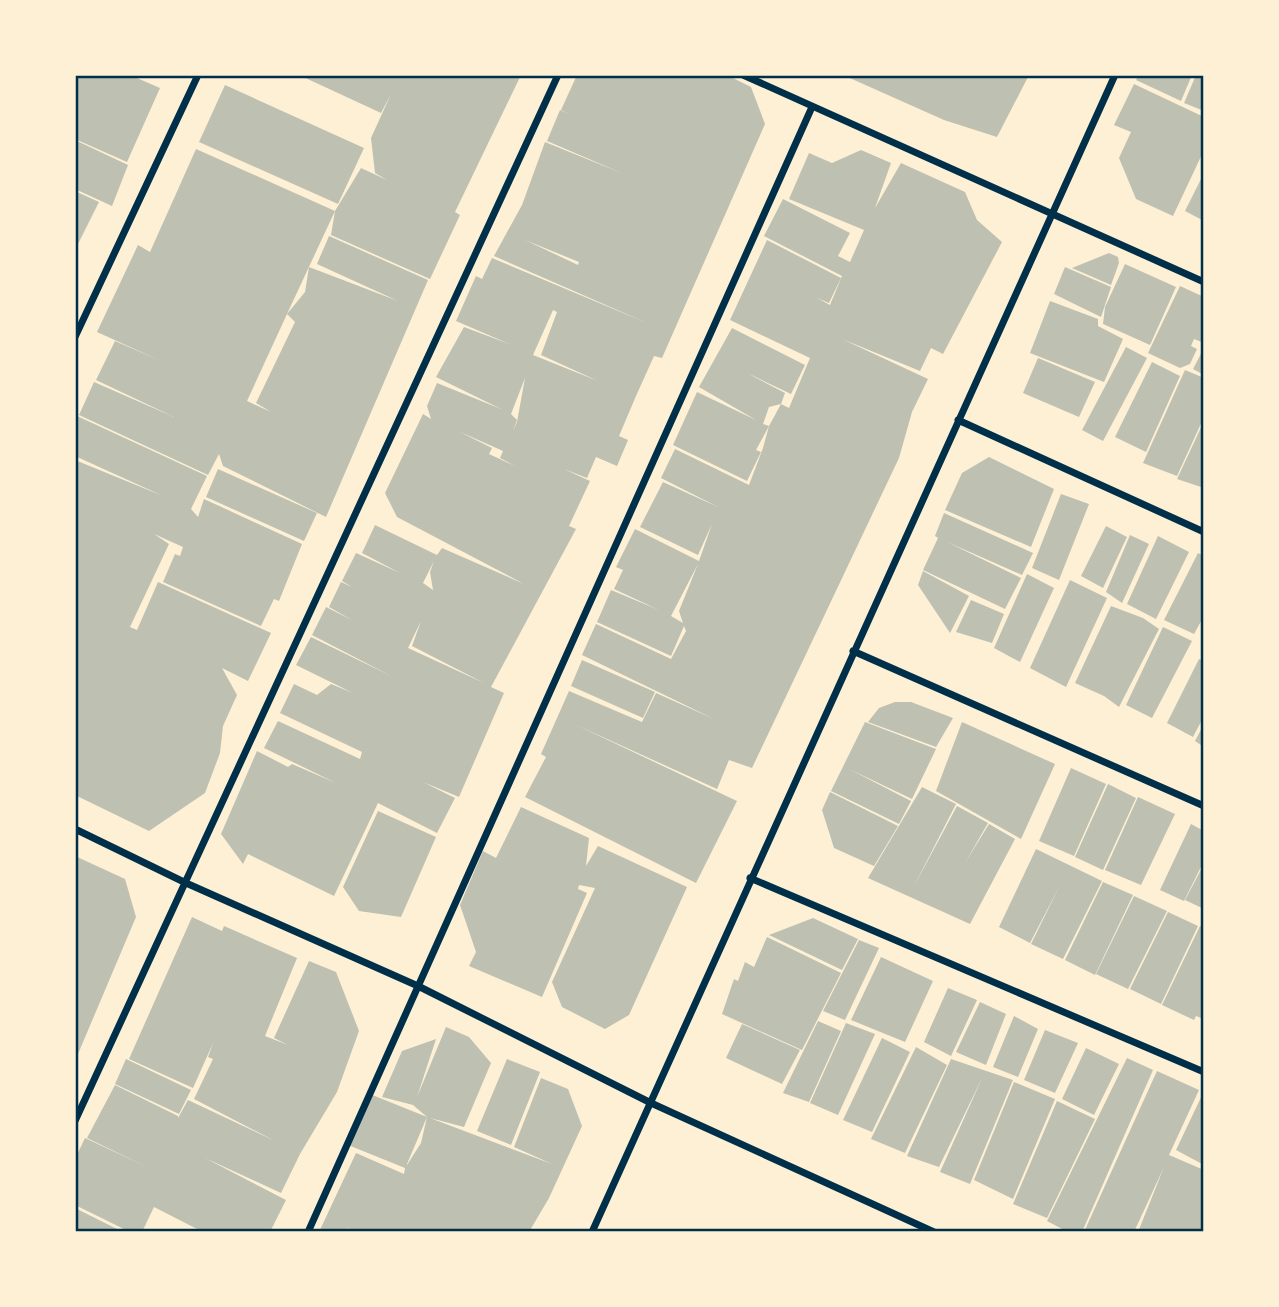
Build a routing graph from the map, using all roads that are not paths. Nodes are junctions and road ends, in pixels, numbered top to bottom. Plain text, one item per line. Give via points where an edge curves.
1 (198, 75) edge
2 (558, 75) edge
3 (743, 75) edge
4 (1115, 75) edge
5 (812, 107) junction
6 (1052, 215) junction
7 (1204, 282) edge
8 (75, 337) edge
9 (958, 421) junction
10 (1204, 532) edge
11 (853, 651) junction
12 (1204, 806) edge
13 (75, 829) edge
14 (750, 878) junction
15 (186, 883) junction
16 (418, 986) junction
17 (1204, 1072) edge
18 (651, 1103) junction
19 (75, 1121) edge
20 (308, 1232) edge
21 (592, 1232) edge
22 (934, 1232) edge

1 - 8 street
2 - 15 street
3 - 5 street
4 - 6 street
5 - 6 street
5 - 16 street
6 - 7 street
6 - 9 street
9 - 10 street
9 - 11 street
11 - 12 street
11 - 14 street
13 - 15 street
14 - 17 street
14 - 18 street
15 - 16 street
15 - 19 street
16 - 18 street
16 - 20 street
18 - 21 street
18 - 22 street

